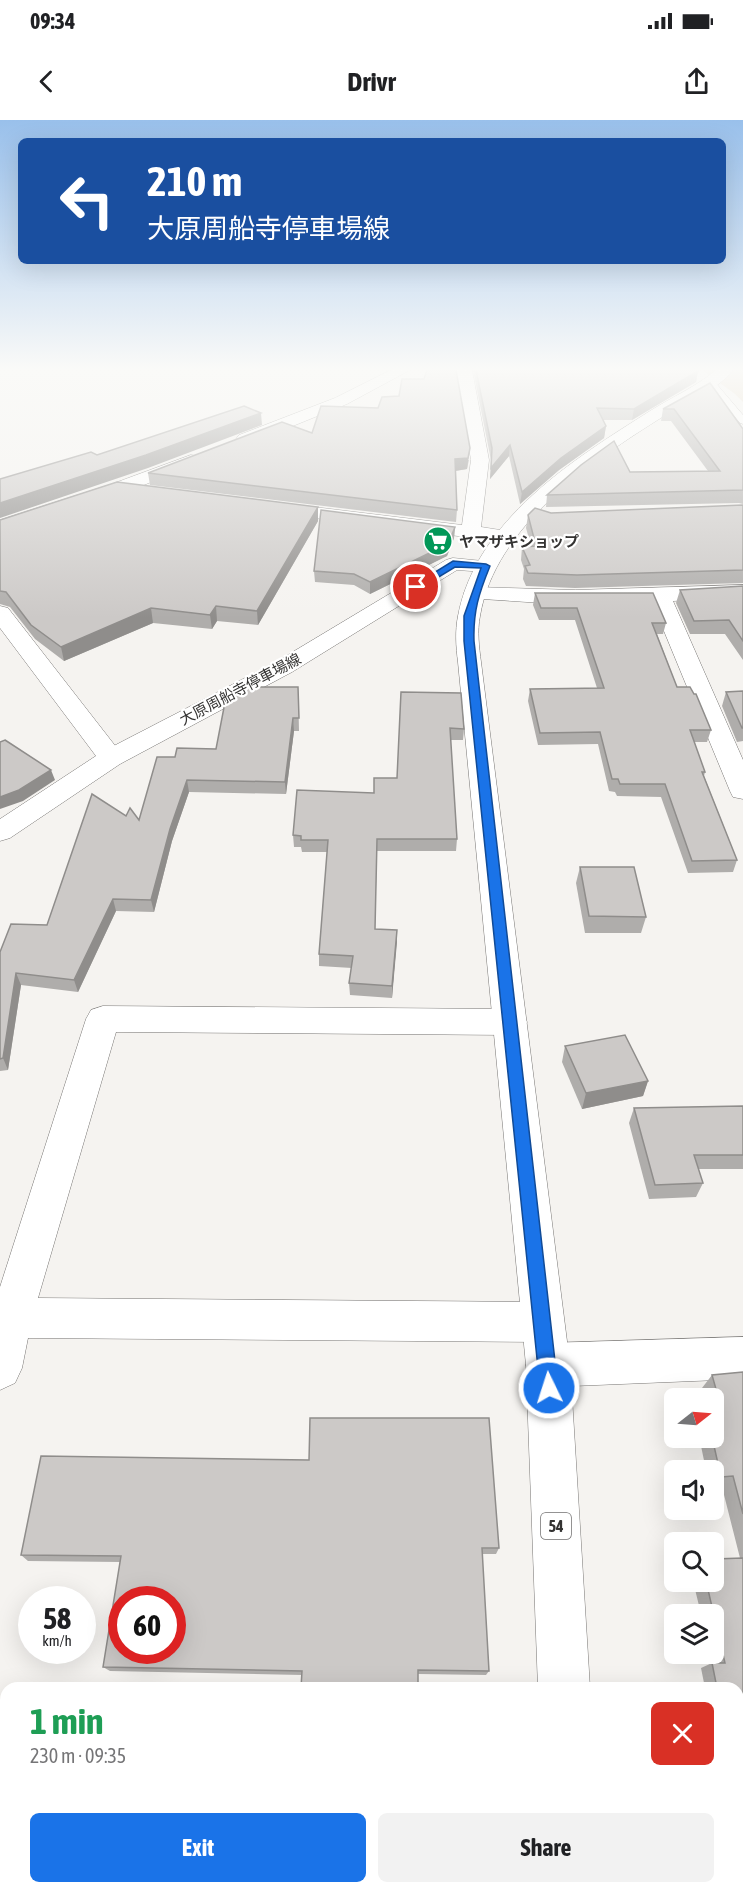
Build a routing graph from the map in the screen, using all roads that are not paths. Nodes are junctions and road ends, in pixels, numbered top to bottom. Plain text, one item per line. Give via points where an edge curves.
1 (208, 453) edge
2 (479, 453) edge
3 (602, 453) edge
4 (119, 488) junction
5 (155, 493) edge
6 (250, 505) edge
7 (0, 526) edge
8 (471, 532) junction
9 (506, 536) junction
10 (486, 566) junction
11 (743, 591) edge
12 (475, 593) junction
13 (660, 596) junction
14 (0, 613) edge
15 (111, 758) junction
16 (743, 791) edge
17 (0, 832) edge
18 (510, 1022) junction
19 (5, 1318) edge
20 (546, 1343) junction
21 (743, 1358) edge
22 (0, 1368) edge
23 (564, 1682) edge

1 - 4 street
2 - 8 street
3 - 9 street, 54 via 564,480 538,514
4 - 5 street
4 - 7 street
6 - 8 street
8 - 9 street
9 - 10 street, 54
10 - 12 street, 54
10 - 15 street, 大原周船寺停車場線 via 453,564 284,667
11 - 13 street
12 - 13 street
12 - 18 street, 54 via 469,616 469,641
13 - 16 street
14 - 15 street
15 - 17 street, 大原周船寺停車場線
18 - 19 street via 103,1019
18 - 20 street, 54
19 - 20 street
19 - 22 street
20 - 21 street
20 - 23 street, 54

